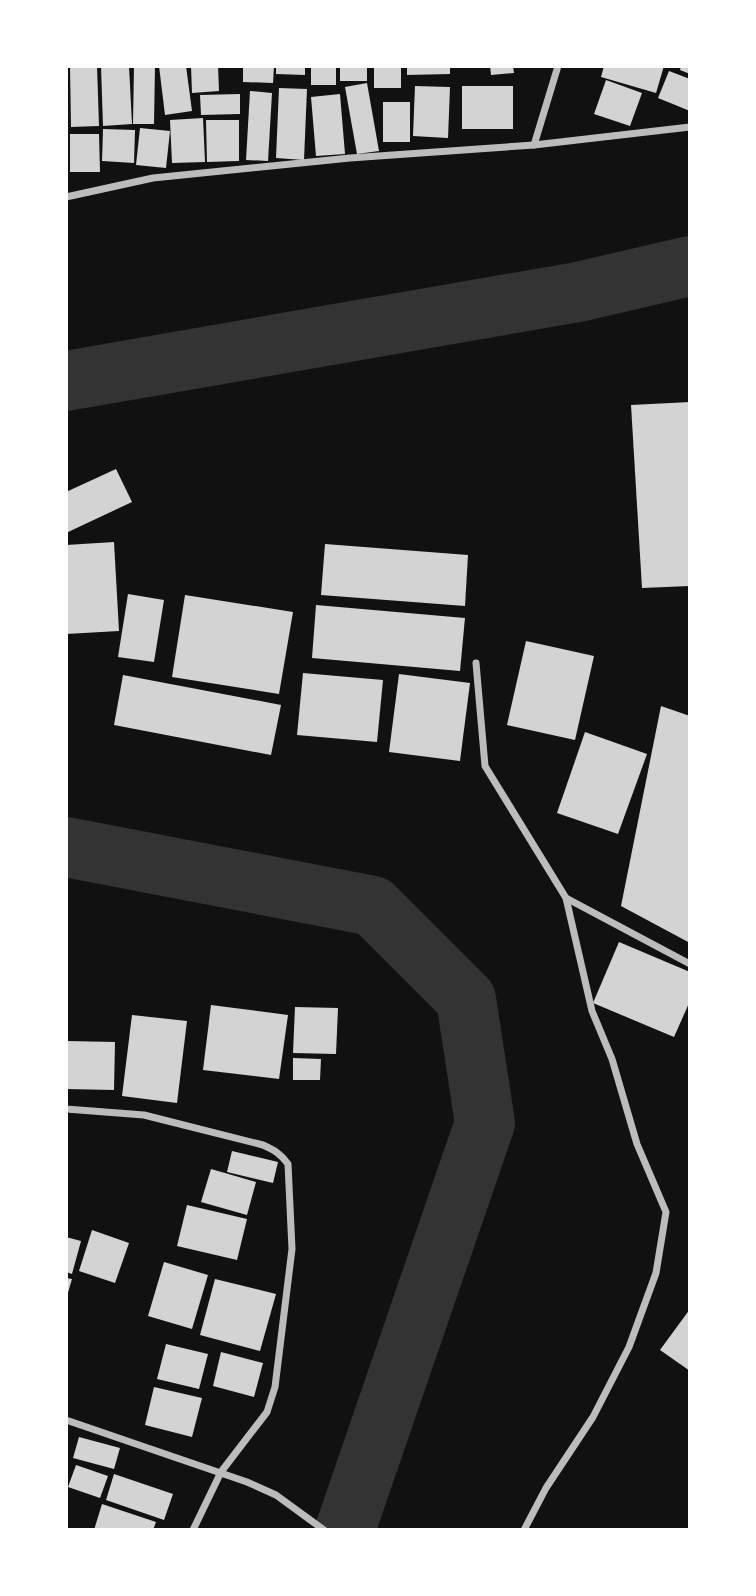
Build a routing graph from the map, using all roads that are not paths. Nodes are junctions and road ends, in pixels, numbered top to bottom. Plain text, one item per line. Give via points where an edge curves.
1 (558, 66) edge
2 (690, 127) edge
3 (534, 145) junction
4 (66, 197) edge
5 (476, 663) dead end
6 (566, 898) junction
7 (690, 964) edge
8 (66, 1110) edge
9 (66, 1420) edge
10 (222, 1472) junction
11 (321, 1527) edge
12 (193, 1530) edge
13 (524, 1530) edge

1 - 3 street
2 - 3 street
3 - 4 street via 153,177
5 - 6 street via 485,766
6 - 7 street
6 - 13 street via 592,1011 612,1059 637,1144 666,1212 656,1273 629,1347 593,1417
8 - 10 street via 144,1115 263,1145 288,1164 292,1249 275,1387 267,1412
9 - 10 street
10 - 11 street via 276,1495
10 - 12 street

